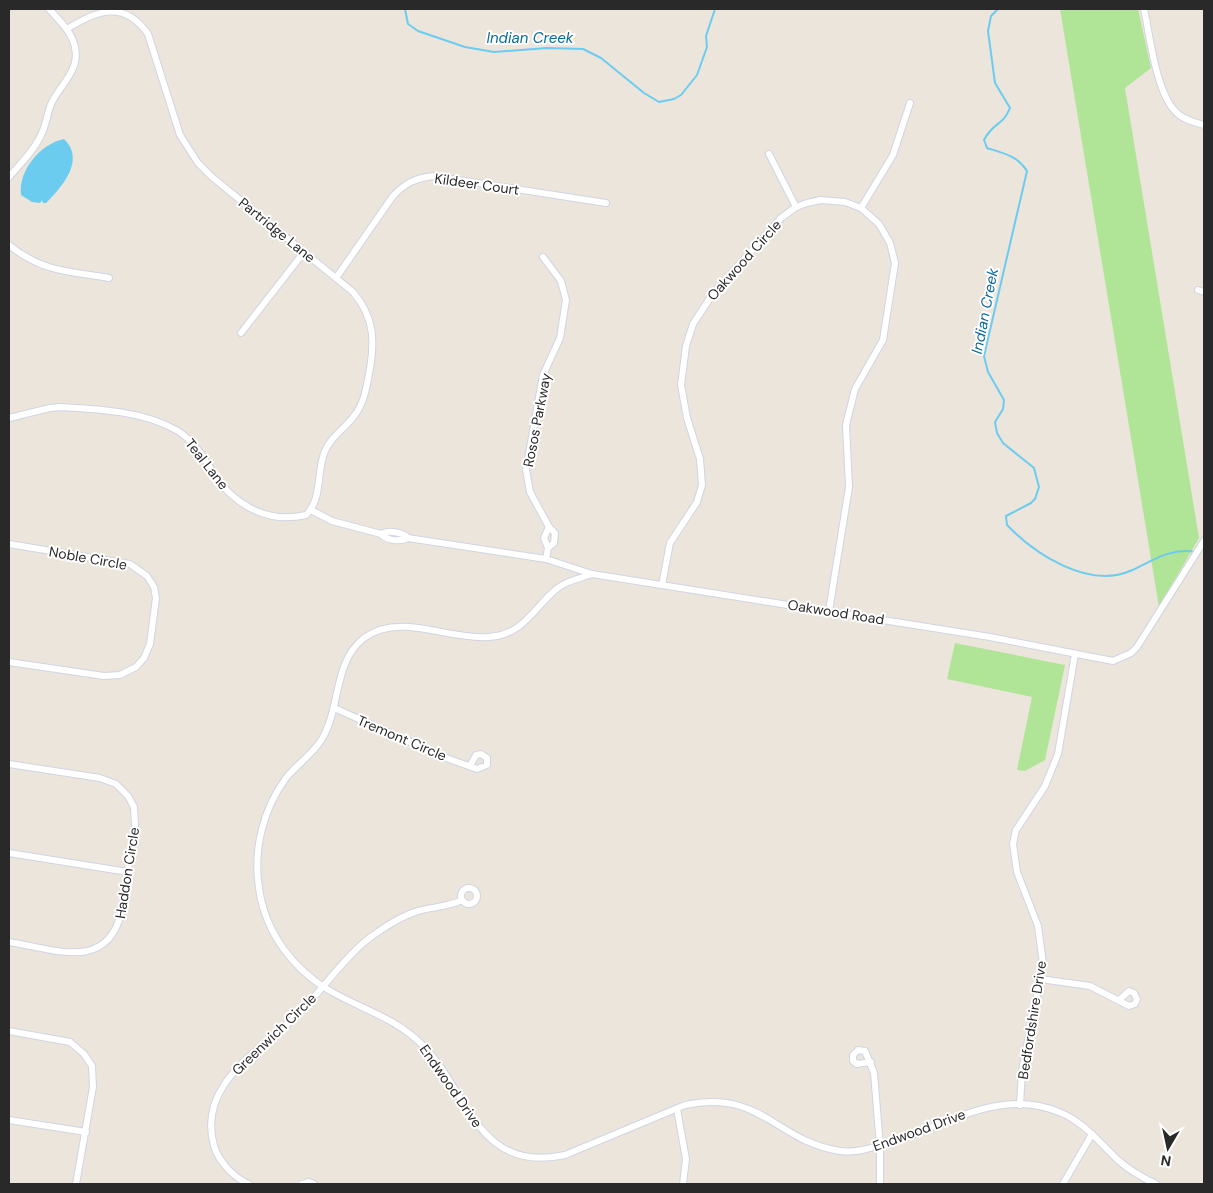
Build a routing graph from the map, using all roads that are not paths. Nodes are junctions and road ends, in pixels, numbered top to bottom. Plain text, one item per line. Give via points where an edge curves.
1 (50, 9) edge
2 (1144, 9) edge
3 (66, 29) junction
4 (910, 103) dead end
5 (1204, 125) edge
6 (769, 154) dead end
7 (9, 177) edge
8 (606, 203) dead end
9 (796, 207) junction
10 (861, 208) junction
11 (9, 245) edge
12 (304, 252) junction
13 (543, 257) dead end
14 (110, 278) dead end
15 (336, 278) junction
16 (241, 333) dead end
17 (9, 418) edge
18 (311, 510) junction
19 (548, 527) junction
20 (1203, 543) edge
21 (9, 544) edge
22 (548, 548) junction
23 (546, 559) junction
24 (592, 574) junction
25 (662, 586) junction
26 (829, 611) junction
27 (1075, 654) junction
28 (9, 662) edge
29 (334, 708) junction
30 (9, 764) edge
31 (470, 766) dead end
32 (9, 853) edge
33 (128, 872) junction
34 (462, 900) dead end
35 (9, 942) edge
36 (1040, 979) junction
37 (324, 987) junction
38 (1119, 1000) dead end
39 (9, 1031) edge
40 (871, 1062) dead end
41 (1020, 1105) junction
42 (677, 1109) junction
43 (9, 1120) edge
44 (86, 1132) junction
45 (1092, 1134) junction
46 (880, 1146) junction
47 (76, 1184) edge
48 (249, 1184) edge
49 (302, 1184) edge
50 (314, 1184) edge
51 (683, 1184) edge
52 (880, 1184) edge
53 (1063, 1184) edge
54 (1156, 1184) edge

1 - 3 street
2 - 5 street via 1166,98 1183,118
3 - 7 street via 75,46 73,71 53,101 42,134
3 - 12 street, Partridge Lane via 102,11 126,14 138,22 148,34 180,135 190,154 212,177
4 - 10 street via 893,156
6 - 9 street
8 - 15 street, Kildeer Court via 433,176 419,178 393,196
9 - 10 street, Oakwood Circle via 829,200
9 - 25 street, Oakwood Circle via 773,226 712,295 689,334 681,385 700,459 702,485 697,502 670,543
10 - 26 street, Oakwood Circle via 886,234 893,254 894,274 883,340 855,389 846,425 849,487
11 - 14 street via 44,267
12 - 15 street, Partridge Lane
12 - 16 street
13 - 19 street, Rosos Parkway via 562,281 566,300 560,338 543,375 526,470 530,492
15 - 18 street, Partridge Lane via 353,292 368,314 374,349 363,402 325,452
17 - 18 street, Teal Lane via 61,407 154,420 191,441 222,485 249,508 282,519 306,515
18 - 23 street, Oakwood Road via 332,521 382,534 386,538 408,538
19 - 22 street, Rosos Parkway via 544,538
19 - 22 street, Rosos Parkway via 553,529 556,537 553,546
20 - 27 street, Oakwood Road via 1131,653 1114,661
21 - 28 street, Noble Circle via 130,564 147,576 156,598 147,652 140,663 128,672 104,676
22 - 23 street, Rosos Parkway
23 - 24 street, Oakwood Road
24 - 25 street, Oakwood Road
24 - 29 street, Endwood Drive via 565,583 526,622 499,635 475,636 402,627 376,632 349,655 341,674
25 - 26 street, Oakwood Road
26 - 27 street, Oakwood Road via 1005,639
27 - 36 street, Bedfordshire Drive via 1058,754 1045,786 1016,830 1013,844 1017,872 1038,926 1042,955
29 - 31 street, Tremont Circle
29 - 37 street, Endwood Drive via 322,740 287,777 276,794 261,832 258,853 258,888 270,926 286,954
30 - 33 street, Haddon Circle via 100,778 124,790 136,817
32 - 33 street
33 - 35 street, Haddon Circle via 118,927 103,946 90,952 75,952
34 - 37 street, Greenwich Circle via 420,910 394,921 365,942
36 - 38 street via 1083,984
36 - 41 street, Bedfordshire Drive via 1022,1071
37 - 42 street, Endwood Drive via 381,1015 419,1041 452,1085 475,1124 492,1140 516,1153 544,1157 564,1155
37 - 48 street, Greenwich Circle via 284,1029 241,1062 226,1081 216,1104 212,1127 215,1148 228,1169
39 - 44 street via 64,1040 77,1046 84,1054 92,1066 93,1079
40 - 46 street via 877,1088
41 - 45 street, Endwood Drive via 1059,1112
41 - 46 street, Endwood Drive via 997,1105 970,1112
42 - 46 street, Endwood Drive via 702,1102 728,1102 761,1113 820,1147 857,1151
42 - 51 street via 686,1159
43 - 44 street
44 - 47 street
45 - 53 street
45 - 54 street, Endwood Drive via 1126,1167
46 - 52 street
49 - 50 street

